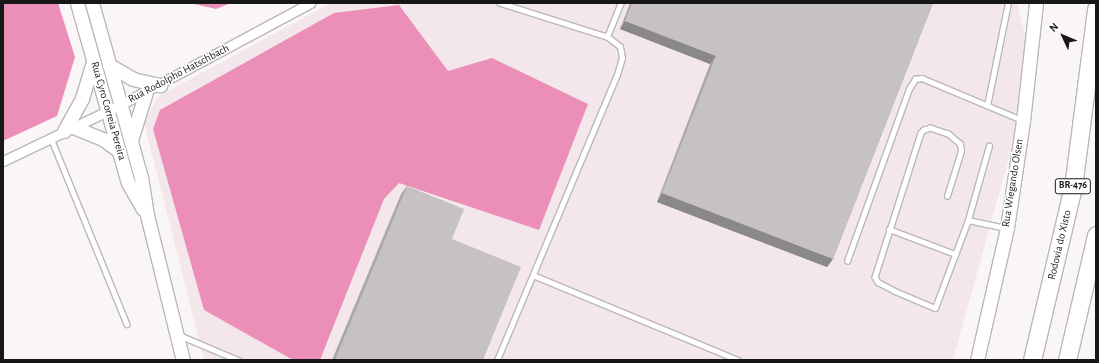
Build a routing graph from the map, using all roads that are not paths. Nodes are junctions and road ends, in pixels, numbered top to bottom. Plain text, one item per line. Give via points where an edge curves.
1 (77, 3) edge
2 (92, 3) edge
3 (310, 3) edge
4 (499, 3) edge
5 (621, 3) edge
6 (1008, 3) edge
7 (1036, 3) edge
8 (1096, 9) edge
9 (607, 37) junction
10 (93, 61) junction
11 (109, 65) junction
12 (160, 85) junction
13 (146, 92) junction
14 (120, 105) junction
15 (987, 106) junction
16 (108, 111) junction
17 (1023, 121) junction
18 (69, 129) junction
19 (51, 138) junction
20 (131, 142) junction
21 (989, 146) dead end
22 (119, 151) junction
23 (3, 161) edge
24 (947, 196) dead end
25 (147, 215) junction
26 (968, 220) junction
27 (1006, 228) junction
28 (889, 229) junction
29 (1096, 235) edge
30 (955, 254) junction
31 (847, 261) dead end
32 (533, 275) junction
33 (127, 324) dead end
34 (176, 333) junction
35 (183, 360) edge
36 (238, 360) edge
37 (497, 360) edge
38 (738, 360) edge
39 (977, 360) edge
40 (1032, 360) edge
41 (1067, 360) edge

1 - 10 street, Rua Cyro Correia Pereira
2 - 11 street, Rua Cyro Correia Pereira
3 - 12 street, Rua Rodolpho Hatschbach
4 - 9 lane
5 - 9 lane
6 - 15 lane
7 - 17 street, Rua Wiegando Olsen
8 - 40 highway, Rodovia do Xisto / BR-476 via 1073,187
9 - 32 lane via 620,47 622,58 617,75
10 - 16 street, Rua Cyro Correia Pereira
10 - 18 street
11 - 12 street via 133,79
11 - 14 street, Rua Cyro Correia Pereira
12 - 13 street, Rua Rodolpho Hatschbach
13 - 14 street, Rua Rodolpho Hatschbach
13 - 20 street
14 - 16 street, Rua Rodolpho Hatschbach
14 - 20 street, Rua Cyro Correia Pereira
15 - 17 lane
15 - 31 lane via 922,78 915,79 909,89
16 - 18 street, Rua Rodolpho Hatschbach
16 - 22 street, Rua Cyro Correia Pereira
17 - 27 street, Rua Wiegando Olsen
18 - 19 street, Rua Rodolpho Hatschbach
18 - 22 street via 91,133
19 - 23 street, Rua Rodolpho Hatschbach
19 - 33 lane
20 - 25 street, Rua Cyro Correia Pereira via 141,177
21 - 26 lane
22 - 25 street, Rua Cyro Correia Pereira via 128,183
24 - 28 lane via 961,151 960,144 948,134 930,128 921,133
25 - 34 street, Rua Cyro Correia Pereira
26 - 27 lane
26 - 30 lane
27 - 39 street, Rua Wiegando Olsen
28 - 30 lane
28 - 30 lane via 875,277 878,282 929,306 936,308
29 - 41 highway
32 - 37 lane
32 - 38 lane
34 - 35 street, Rua Cyro Correia Pereira
34 - 36 lane

